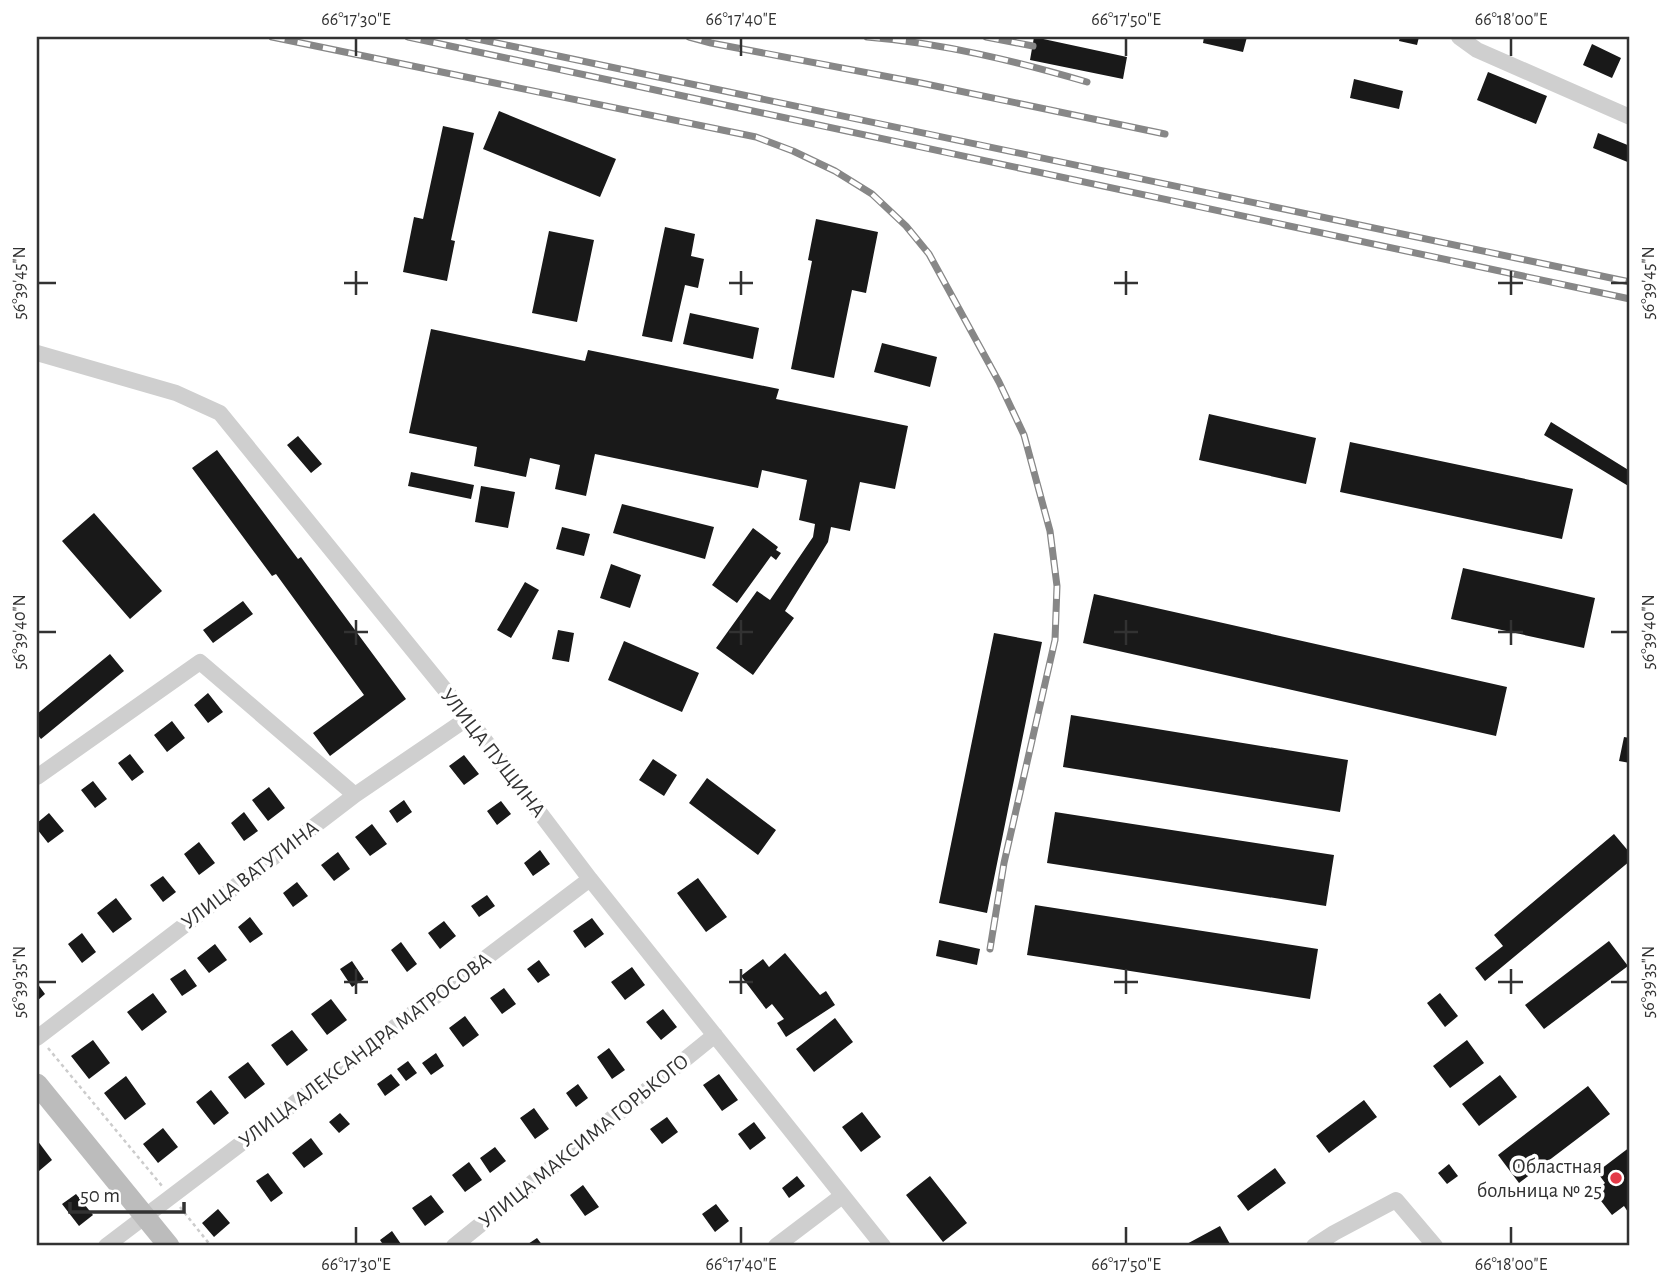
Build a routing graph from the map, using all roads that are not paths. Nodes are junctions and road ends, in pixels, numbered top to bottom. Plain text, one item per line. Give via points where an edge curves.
1 (1459, 37) edge
2 (1480, 43) edge
3 (1630, 117) edge
4 (37, 353) edge
5 (468, 718) junction
6 (37, 777) edge
7 (355, 795) junction
8 (590, 879) junction
9 (715, 1035) junction
10 (37, 1037) edge
11 (37, 1084) edge
12 (842, 1196) junction
13 (145, 1216) junction
14 (106, 1246) edge
15 (169, 1246) edge
16 (454, 1246) edge
17 (776, 1246) edge
18 (883, 1246) edge
19 (1314, 1246) edge
20 (1435, 1246) edge

1 - 2 street
2 - 3 street
4 - 5 street, УЛИЦА ПУЩИНА via 176,393 220,413
5 - 7 street, УЛИЦА ВАТУТИНА
5 - 8 street, УЛИЦА ПУЩИНА
6 - 7 street via 200,662
7 - 10 street, УЛИЦА ВАТУТИНА
8 - 9 street, УЛИЦА ПУЩИНА
8 - 13 street, УЛИЦА АЛЕКСАНДРА МАТРОСОВА
9 - 12 street, УЛИЦА ПУЩИНА
9 - 16 street, УЛИЦА МАКСИМА ГОРЬКОГО
11 - 13 main road
12 - 17 street
12 - 18 street, УЛИЦА ПУЩИНА
13 - 14 street, УЛИЦА АЛЕКСАНДРА МАТРОСОВА
13 - 15 main road
19 - 20 street via 1396,1200

